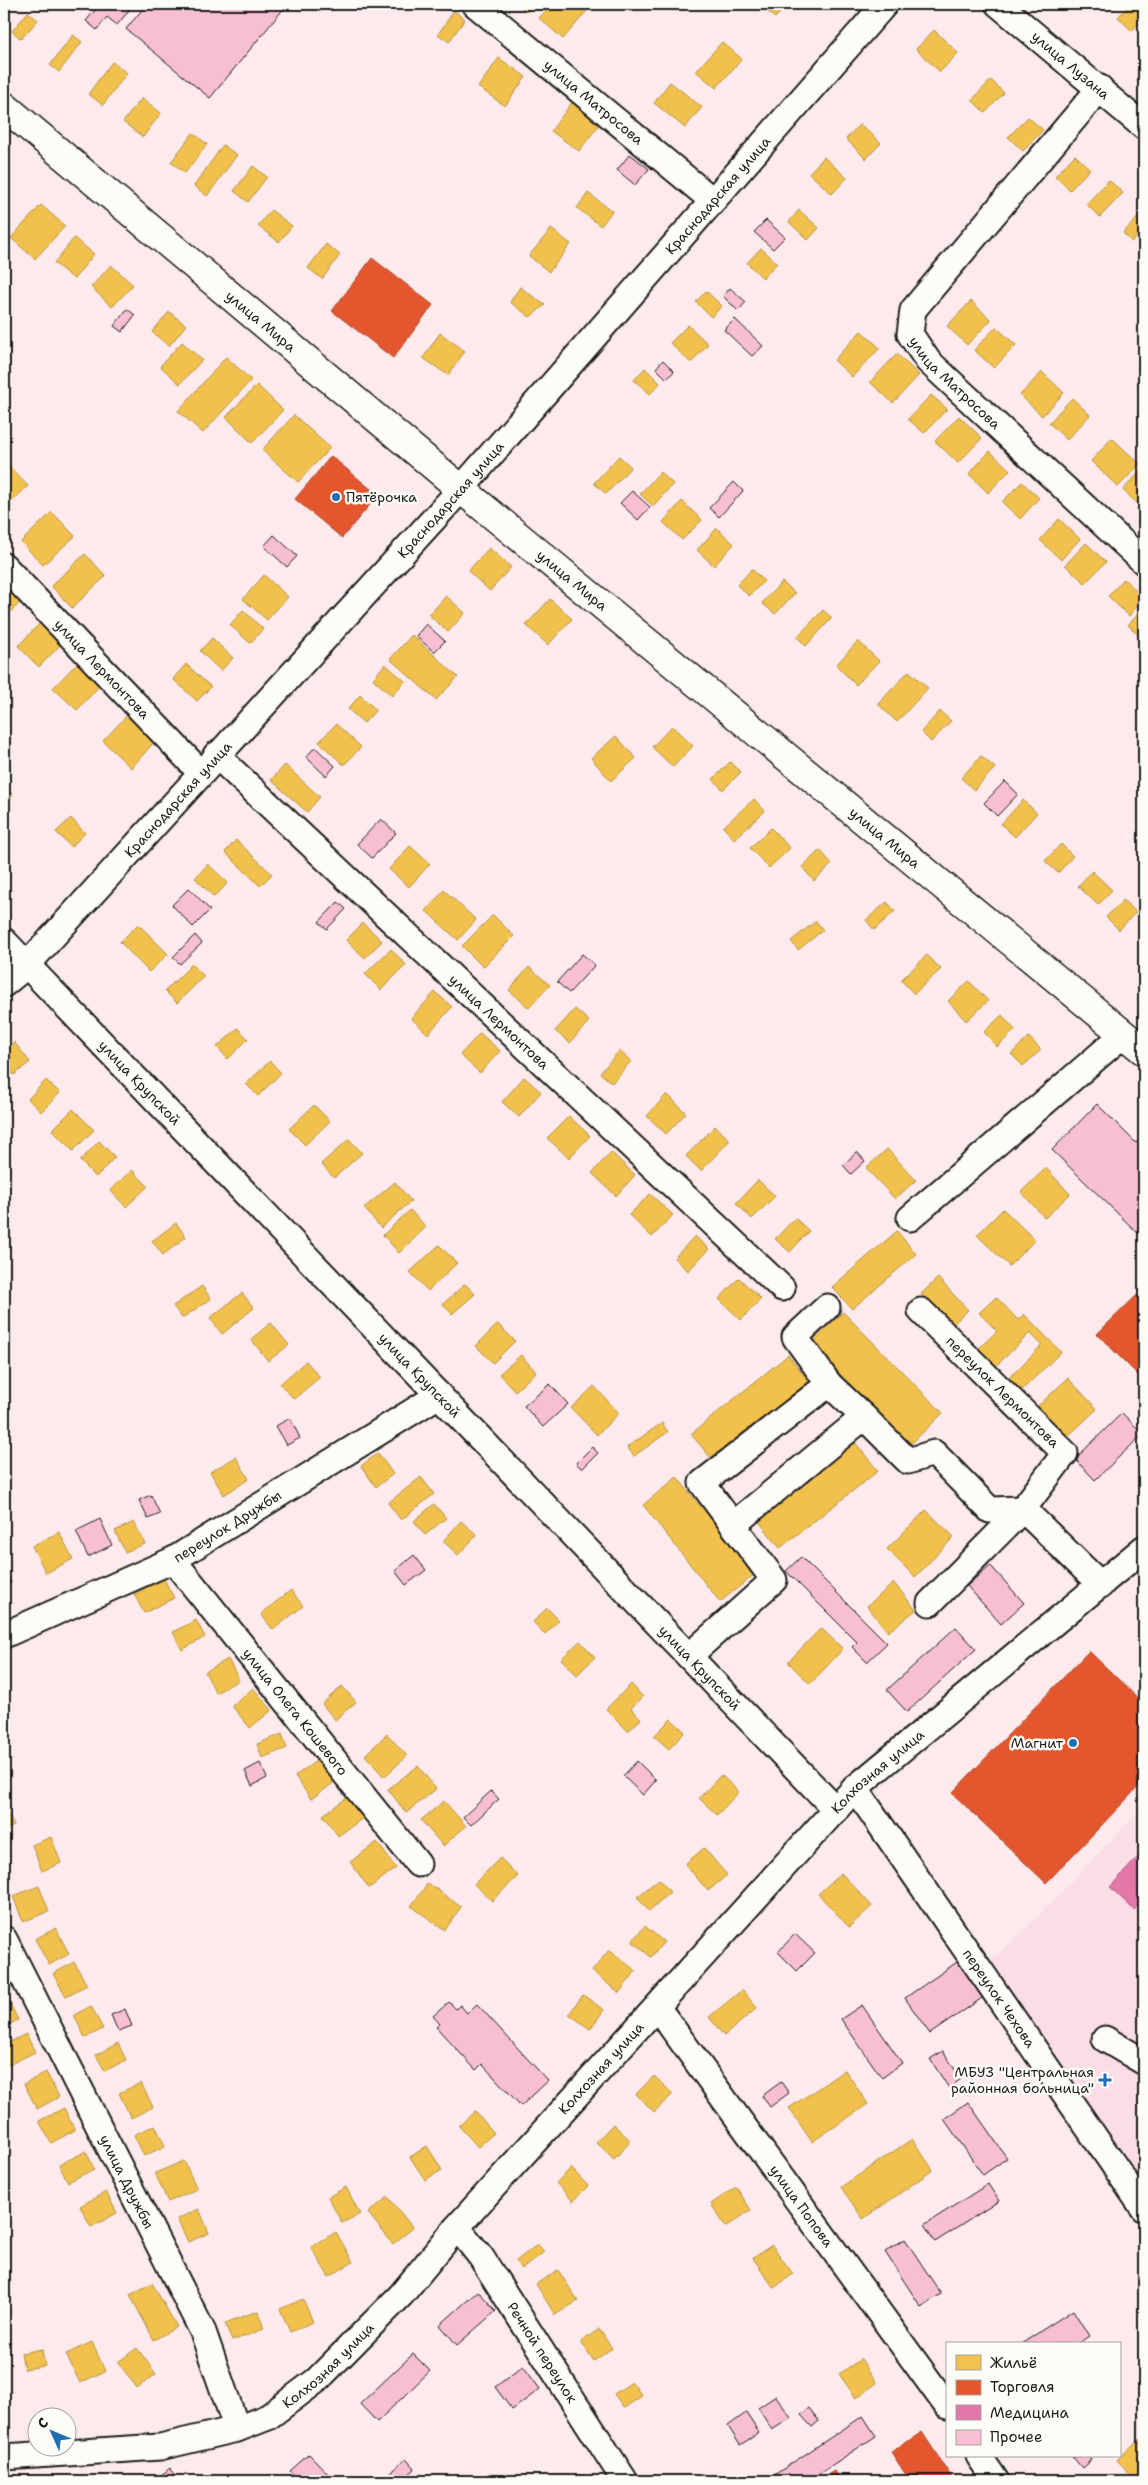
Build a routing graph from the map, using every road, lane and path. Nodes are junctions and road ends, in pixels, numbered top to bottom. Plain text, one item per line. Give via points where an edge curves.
1 (475, 4) edge
2 (885, 4) edge
3 (998, 4) edge
4 (1100, 88) junction
5 (4, 106) edge
6 (1144, 127) edge
7 (712, 200) junction
8 (461, 489) junction
9 (1144, 562) edge
10 (4, 566) edge
11 (209, 764) junction
12 (4, 941) edge
13 (26, 966) junction
14 (4, 984) edge
15 (1134, 1042) edge
16 (910, 1218) dead end
17 (782, 1288) dead end
18 (827, 1307) dead end
19 (921, 1311) dead end
20 (829, 1384) junction
21 (439, 1395) junction
22 (864, 1417) junction
23 (1023, 1509) junction
24 (733, 1525) junction
25 (1144, 1548) edge
26 (173, 1560) junction
27 (1101, 1585) junction
28 (930, 1603) dead end
29 (4, 1635) edge
30 (689, 1656) junction
31 (855, 1788) junction
32 (836, 1810) junction
33 (418, 1864) dead end
34 (4, 1939) edge
35 (656, 2007) junction
36 (1105, 2039) dead end
37 (1144, 2062) edge
38 (1140, 2204) edge
39 (457, 2227) junction
40 (946, 2405) edge
41 (237, 2430) junction
42 (4, 2457) edge
43 (980, 2458) edge
44 (625, 2481) edge
45 (996, 2481) edge

1 - 7 street, улица Матросова
2 - 7 street, Краснодарская улица
3 - 4 street, улица Лузана
4 - 6 street, улица Лузана
4 - 9 street, улица Матросова via 913,310 910,334 928,361
5 - 8 main road, улица Мира
7 - 8 street, Краснодарская улица
8 - 11 street, Краснодарская улица
8 - 15 main road, улица Мира
10 - 11 street, улица Лермонтова
11 - 13 street, Краснодарская улица
11 - 17 street, улица Лермонтова
12 - 13 street, улица Крупской
13 - 14 street, Краснодарская улица
13 - 21 street, улица Крупской
15 - 16 street
18 - 20 street via 795,1337
19 - 23 street, переулок Лермонтова via 1065,1453
20 - 22 street
20 - 24 street via 702,1483
21 - 26 street, переулок Дружбы
21 - 30 street, улица Крупской
22 - 23 street via 908,1461 934,1453 990,1510
22 - 24 street
23 - 27 street
23 - 28 street
24 - 30 street via 774,1580
25 - 27 street, Колхозная улица
26 - 29 street, переулок Дружбы
26 - 33 street, улица Олега Кошевого
27 - 31 street, Колхозная улица
30 - 32 street, улица Крупской
31 - 32 street, Колхозная улица
31 - 38 street, переулок Чехова
32 - 35 street, Колхозная улица
34 - 41 street, улица Дружбы via 203,2332
35 - 39 street, Колхозная улица
35 - 40 street, улица Попова
36 - 37 street
39 - 41 street, Колхозная улица via 401,2295 317,2380 268,2417
39 - 44 street, Речной переулок via 481,2257
41 - 42 street, Колхозная улица via 160,2447
43 - 45 street

